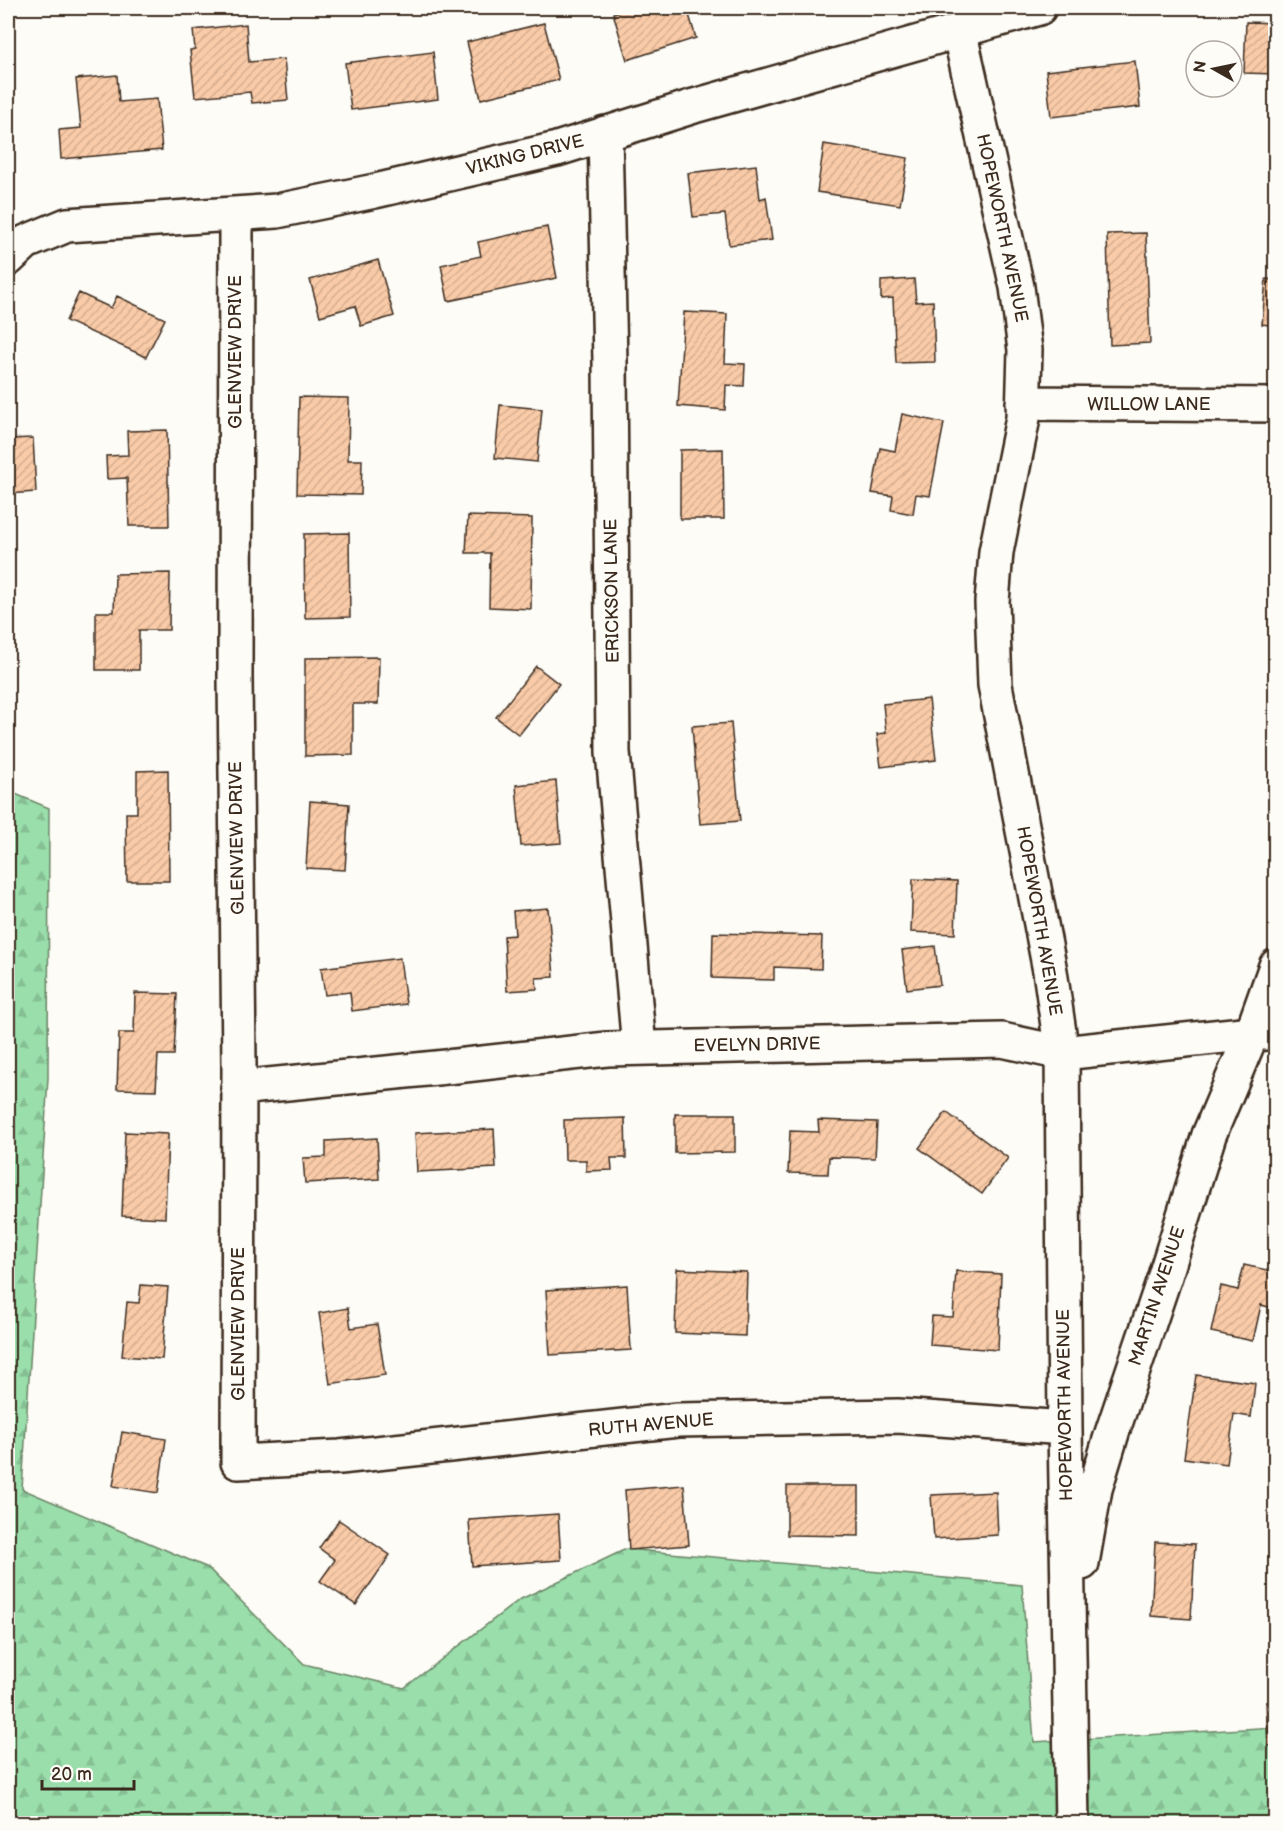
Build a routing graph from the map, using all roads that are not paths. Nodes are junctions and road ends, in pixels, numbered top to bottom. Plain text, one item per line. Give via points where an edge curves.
1 (1039, 8) edge
2 (959, 30) junction
3 (605, 133) junction
4 (236, 214) junction
5 (8, 258) edge
6 (1023, 404) junction
7 (1275, 405) edge
8 (1275, 966) edge
9 (1264, 1033) edge
10 (639, 1048) junction
11 (1062, 1053) junction
12 (238, 1088) junction
13 (1065, 1428) junction
14 (238, 1462) joint
15 (1069, 1636) junction
16 (1072, 1824) edge

1 - 2 street, VIKING DRIVE
2 - 3 street, VIKING DRIVE
2 - 6 street, HOPEWORTH AVENUE via 1017,287 1025,350
3 - 4 street, VIKING DRIVE via 557,149 375,191 277,212
3 - 10 street, ERICKSON LANE via 613,752
4 - 5 street, VIKING DRIVE via 67,225 26,242
4 - 12 street, GLENVIEW DRIVE
6 - 7 street, WILLOW LANE
6 - 11 street, HOPEWORTH AVENUE via 996,552 992,602 995,685
8 - 9 street, MARTIN AVENUE
9 - 11 street, EVELYN DRIVE
9 - 15 street, MARTIN AVENUE via 1209,1135 1112,1433 1095,1489
10 - 11 street, EVELYN DRIVE via 1002,1040
10 - 12 street, EVELYN DRIVE
11 - 13 street, HOPEWORTH AVENUE
12 - 14 street, GLENVIEW DRIVE
13 - 14 street, RUTH AVENUE via 898,1416 678,1420 340,1457
13 - 15 street, HOPEWORTH AVENUE
15 - 16 street, HOPEWORTH AVENUE

